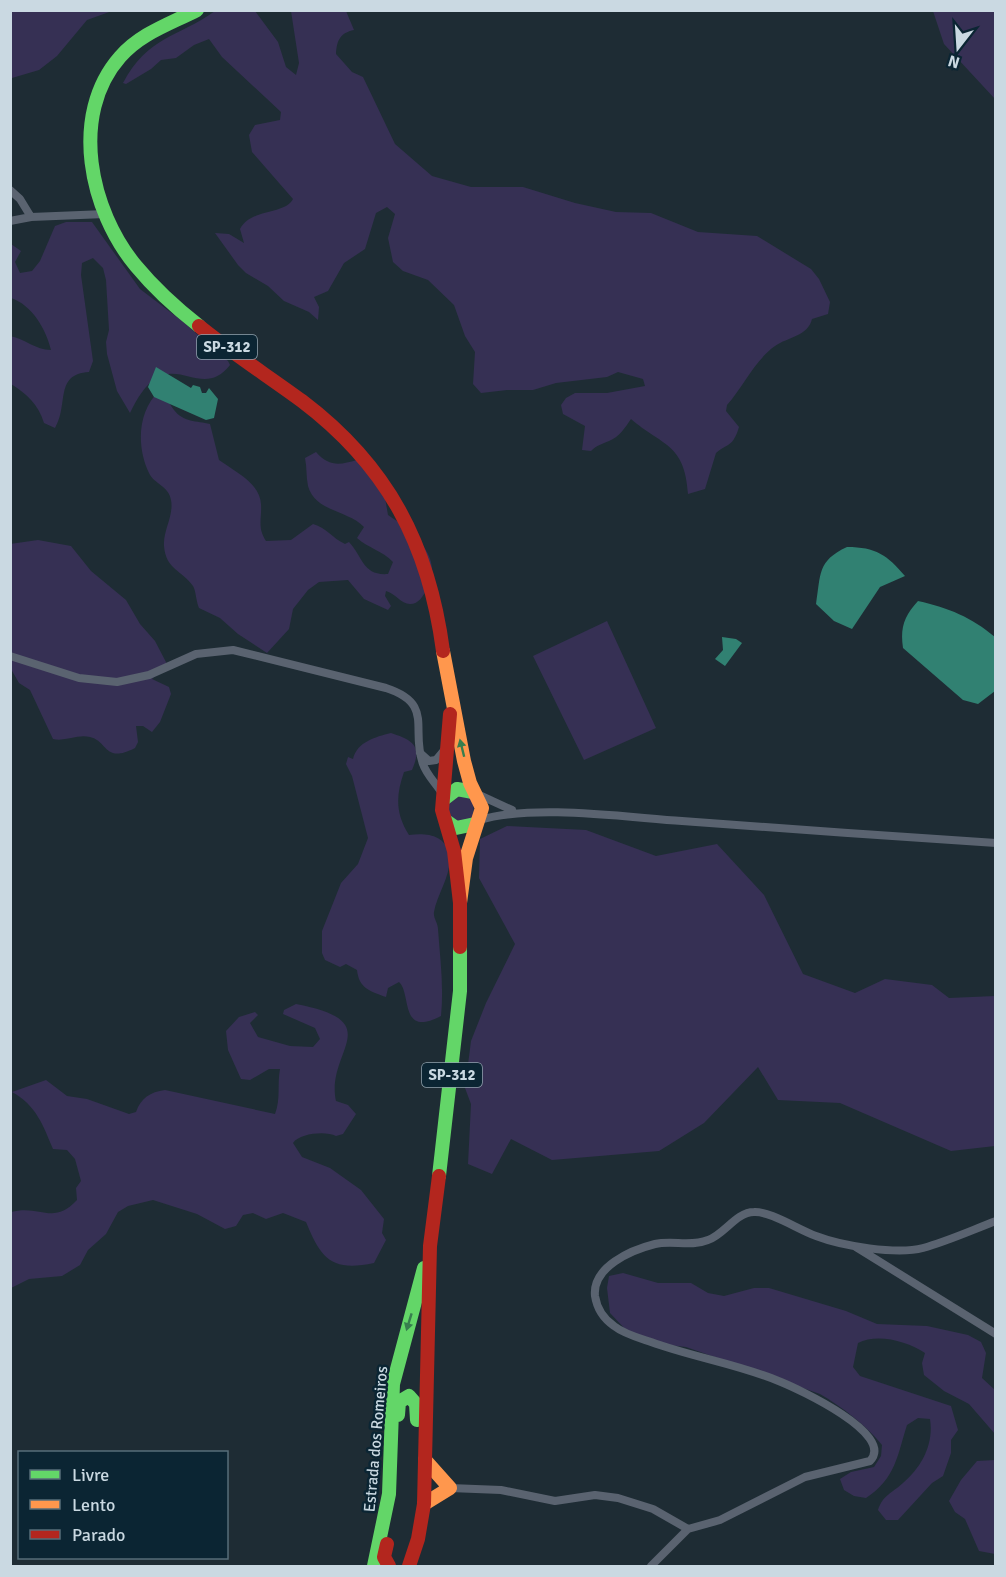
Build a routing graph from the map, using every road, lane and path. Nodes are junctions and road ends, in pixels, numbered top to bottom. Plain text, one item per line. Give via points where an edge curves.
1 (197, 10) edge
2 (10, 190) edge
3 (105, 214) junction
4 (31, 217) junction
5 (10, 221) edge
6 (10, 656) edge
7 (451, 703) junction
8 (447, 747) junction
9 (420, 753) junction
10 (473, 792) junction
11 (444, 799) junction
12 (518, 812) junction
13 (446, 821) junction
14 (477, 822) junction
15 (996, 843) edge
16 (460, 903) junction
17 (996, 1221) edge
18 (853, 1245) junction
19 (430, 1246) junction
20 (996, 1334) edge
21 (425, 1438) junction
22 (391, 1440) junction
23 (425, 1460) junction
24 (450, 1488) junction
25 (424, 1504) junction
26 (383, 1529) junction
27 (688, 1529) junction
28 (418, 1539) junction
29 (374, 1566) edge
30 (389, 1566) edge
31 (399, 1566) edge
32 (409, 1566) edge
33 (651, 1566) edge

1 - 3 main road, Estrada dos Romeiros / SP-312 via 133,44 114,65 99,91 88,148
2 - 4 street
3 - 4 street
3 - 7 main road, Estrada dos Romeiros / SP-312 via 130,260 161,297 336,429 384,484 410,530 430,578
4 - 5 street
6 - 9 street via 78,678 117,682 149,675 209,651 245,651 406,696 416,707
7 - 8 main road, Estrada dos Romeiros / SP-312
10 -> 7 main road, Estrada dos Romeiros / SP-312
8 - 9 street via 436,760
8 - 11 main road, Estrada dos Romeiros / SP-312
9 - 11 street via 424,768
10 - 11 main road via 457,789
10 - 12 street
10 - 14 main road, Estrada dos Romeiros / SP-312 via 481,802
11 - 13 main road, Estrada dos Romeiros / SP-312 via 441,810
12 - 14 street via 500,813
12 - 15 street
13 - 14 main road via 456,828 469,828
13 - 16 main road, Estrada dos Romeiros / SP-312
14 - 16 main road, Estrada dos Romeiros / SP-312 via 466,858
16 - 19 main road, Estrada dos Romeiros / SP-312 via 460,991
17 - 18 street via 922,1248 897,1250
18 - 20 street
18 - 27 street via 821,1238 762,1212 751,1212 712,1239 701,1243 656,1244 601,1272 595,1295 604,1318 615,1327 680,1353 779,1381 843,1413 872,1444 870,1461 811,1475 720,1520
19 - 21 main road, Estrada dos Romeiros / SP-312
19 -> 22 main road, Estrada dos Romeiros / SP-312 via 398,1362
21 - 22 main road via 417,1426 415,1401 405,1396 399,1402 398,1426
21 - 23 main road, Estrada dos Romeiros / SP-312
22 - 26 main road, Estrada dos Romeiros / SP-312
23 - 24 main road
23 - 25 main road, Estrada dos Romeiros / SP-312
24 - 25 main road
24 - 27 street via 501,1490 555,1501 595,1495 618,1498 653,1509
25 - 28 main road, Estrada dos Romeiros / SP-312
26 - 29 main road, Estrada dos Romeiros / SP-312
26 - 30 main road via 388,1539 384,1562
27 - 33 street
28 - 31 main road via 407,1549
28 - 32 main road, Estrada dos Romeiros / SP-312

